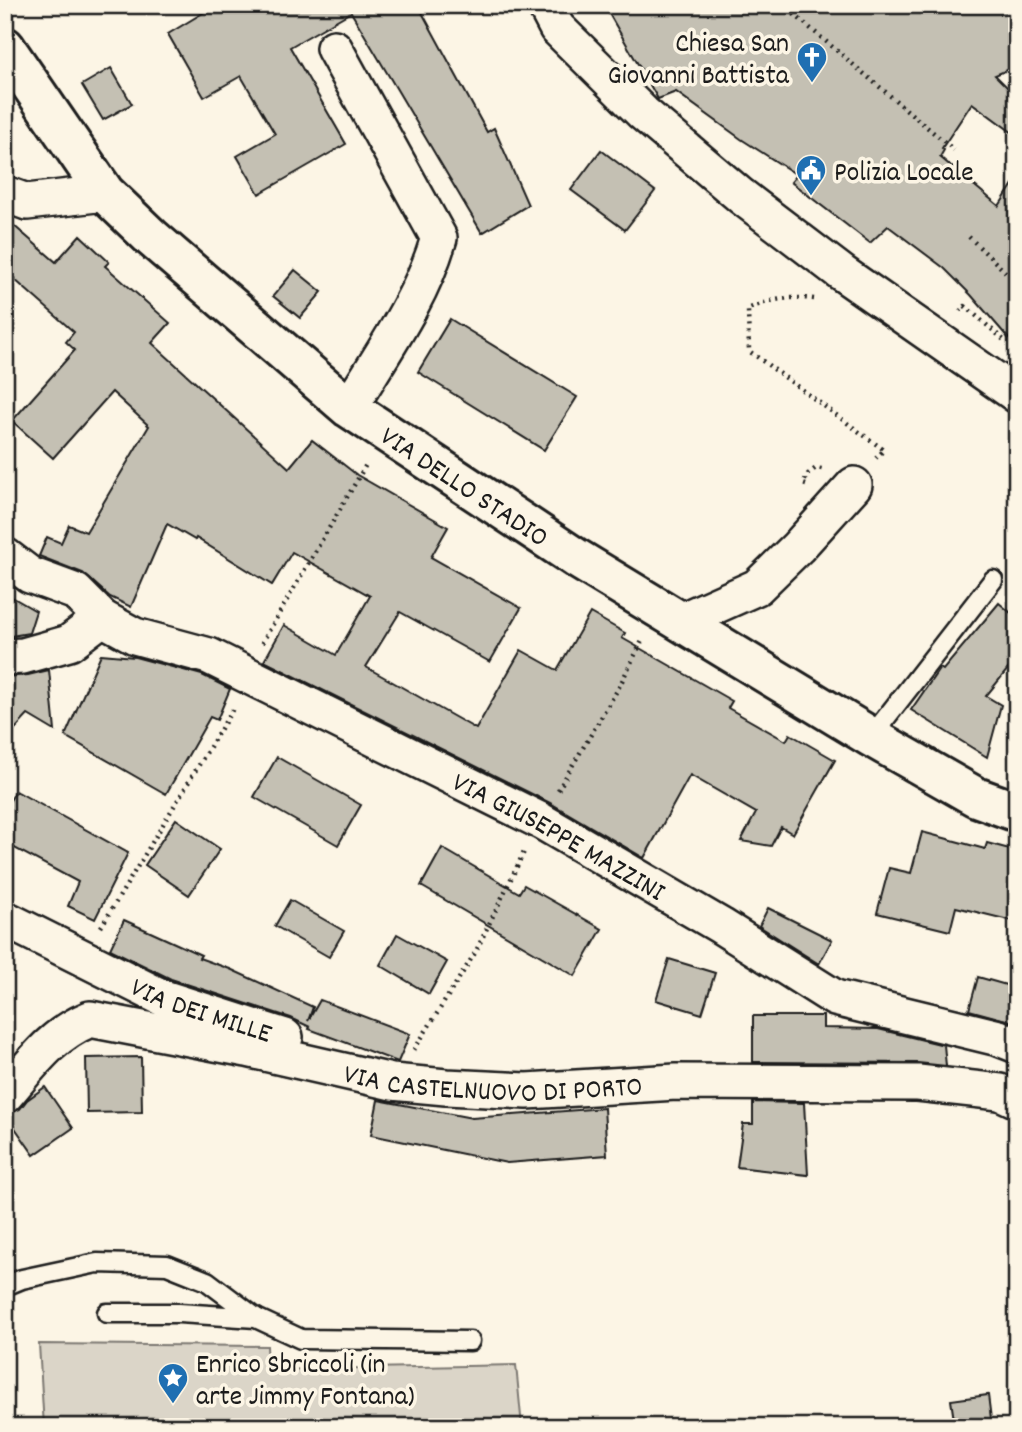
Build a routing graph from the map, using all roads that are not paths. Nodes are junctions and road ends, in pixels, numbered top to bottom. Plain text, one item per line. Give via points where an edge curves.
1 (545, 5) edge
2 (5, 47) edge
3 (334, 48) dead end
4 (105, 192) junction
5 (5, 194) edge
6 (1017, 396) edge
7 (349, 408) junction
8 (848, 481) road end
9 (5, 556) edge
10 (993, 580) dead end
11 (102, 618) junction
12 (681, 621) junction
13 (5, 657) edge
14 (871, 737) junction
15 (1017, 812) edge
16 (5, 919) edge
17 (1017, 1045) edge
18 (392, 1082) junction
19 (5, 1095) edge
20 (1017, 1100) edge
21 (5, 1286) edge
22 (107, 1313) dead end
23 (256, 1318) junction
24 (470, 1341) dead end

1 - 6 street via 557,28 643,113 741,196
2 - 4 street, VIA DELLO STADIO
3 - 7 street via 439,238 419,290
4 - 5 street via 27,202
4 - 7 street, VIA DELLO STADIO
7 - 12 street, VIA DELLO STADIO via 576,558
8 - 12 street via 757,587
9 - 11 street, VIA GIUSEPPE MAZZINI via 30,575 76,592
10 - 14 lane
11 - 13 street via 69,643
11 - 17 street, VIA GIUSEPPE MAZZINI via 135,636 209,656 541,821 835,998
12 - 14 street, VIA DELLO STADIO
14 - 15 street, VIA DELLO STADIO via 976,797
16 - 18 street, VIA DEI MILLE via 163,998 399,1074
18 - 19 street, VIA CASTELNUOVO DI PORTO via 90,1019 69,1028 49,1045
18 - 20 street, VIA CASTELNUOVO DI PORTO via 527,1091 676,1082 918,1083 1000,1092
21 - 23 lane via 97,1263 167,1265 207,1281
22 - 23 lane
23 - 24 lane via 300,1339

